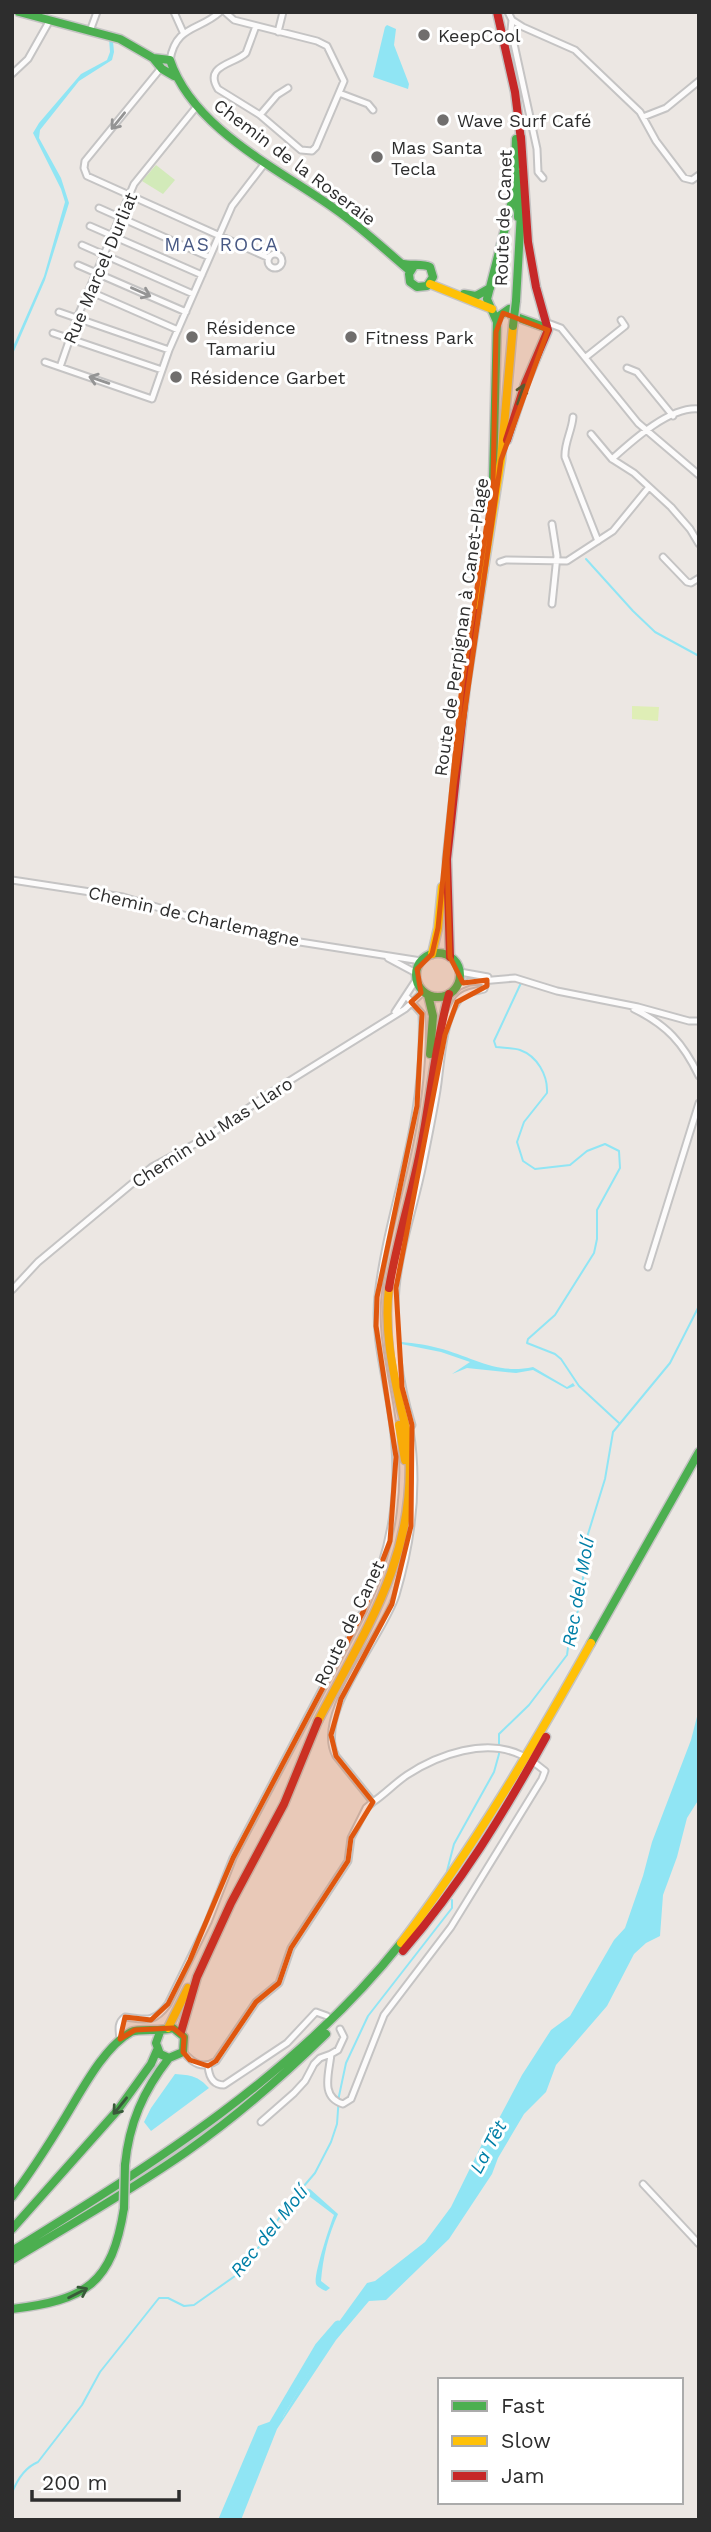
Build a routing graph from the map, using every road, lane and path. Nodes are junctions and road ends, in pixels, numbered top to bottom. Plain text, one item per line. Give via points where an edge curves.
1 (19, 12) edge
2 (97, 12) edge
3 (174, 12) edge
4 (223, 12) edge
5 (283, 12) edge
6 (495, 12) edge
7 (508, 12) edge
8 (50, 20) junction
9 (512, 20) junction
10 (256, 26) junction
11 (90, 31) junction
12 (183, 32) junction
13 (278, 32) junction
14 (164, 62) junction
15 (12, 74) edge
16 (699, 81) edge
17 (288, 88) dead end
18 (339, 93) junction
19 (197, 106) junction
20 (373, 110) dead end
21 (260, 115) junction
22 (643, 117) junction
23 (519, 134) junction
24 (265, 163) junction
25 (699, 176) edge
26 (543, 178) dead end
27 (130, 197) junction
28 (99, 208) dead end
29 (121, 218) junction
30 (90, 226) dead end
31 (219, 235) junction
32 (113, 236) junction
33 (82, 245) dead end
34 (105, 254) junction
35 (209, 257) junction
36 (269, 258) dead end
37 (78, 265) dead end
38 (412, 268) junction
39 (97, 272) junction
40 (202, 275) junction
41 (432, 280) junction
42 (490, 288) junction
43 (89, 291) junction
44 (193, 294) junction
45 (463, 294) junction
46 (489, 306) junction
47 (510, 306) junction
48 (59, 312) dead end
49 (186, 312) junction
50 (77, 318) junction
51 (539, 320) junction
52 (621, 320) dead end
53 (497, 322) junction
54 (511, 325) junction
55 (178, 331) junction
56 (53, 333) dead end
57 (69, 338) junction
58 (169, 350) junction
59 (586, 357) junction
60 (45, 362) dead end
61 (60, 367) junction
62 (626, 368) dead end
63 (162, 370) junction
64 (699, 409) edge
65 (673, 416) junction
66 (573, 417) dead end
67 (645, 429) junction
68 (591, 434) dead end
69 (612, 459) junction
70 (501, 460) junction
71 (699, 475) edge
72 (493, 484) junction
73 (649, 487) junction
74 (552, 524) dead end
75 (598, 541) junction
76 (699, 544) edge
77 (663, 557) dead end
78 (500, 562) dead end
79 (557, 563) junction
80 (699, 578) edge
81 (552, 604) dead end
82 (12, 880) edge
83 (432, 954) junction
84 (374, 955) junction
85 (450, 957) junction
86 (421, 961) junction
87 (460, 972) junction
88 (416, 976) junction
89 (487, 979) junction
90 (457, 987) junction
91 (426, 993) junction
92 (449, 994) junction
93 (408, 999) junction
94 (625, 1005) junction
95 (699, 1021) edge
96 (699, 1076) edge
97 (699, 1103) edge
98 (648, 1267) dead end
99 (12, 1290) edge
100 (408, 1430) junction
101 (699, 1452) edge
102 (699, 1462) edge
103 (521, 1755) dead end
104 (536, 1764) dead end
105 (373, 1802) junction
106 (327, 2016) dead end
107 (340, 2029) dead end
108 (164, 2030) junction
109 (181, 2032) junction
110 (120, 2039) junction
111 (156, 2046) junction
112 (183, 2052) junction
113 (331, 2054) junction
114 (169, 2058) junction
115 (208, 2066) junction
116 (261, 2122) dead end
117 (643, 2184) dead end
118 (12, 2197) edge
119 (12, 2229) edge
120 (699, 2244) edge
121 (12, 2251) edge
122 (12, 2260) edge
123 (12, 2309) edge

1 - 8 main road, Chemin de la Roseraie
2 - 11 street
3 - 12 street
4 - 10 street
4 - 12 street
5 - 13 street
6 - 23 main road, Route de Canet
7 - 9 street
8 - 11 main road, Chemin de la Roseraie
8 - 15 street via 28,59
9 - 22 street via 575,50
9 - 26 street via 510,30 538,172
10 - 13 street
10 - 21 street via 246,53 224,64 214,78 218,89
11 - 14 main road, Chemin de la Roseraie via 121,39
12 - 14 street
13 - 18 street via 324,43 344,77
14 - 19 main road, Chemin de la Roseraie
14 -> 27 street via 85,161 87,176
16 - 22 street via 666,108
17 - 21 street
18 - 20 street
18 - 21 street via 312,151 301,150
19 - 24 main road, Chemin de la Roseraie
19 - 27 street, Rue Marcel Durliat via 134,184
22 - 25 street via 684,178
23 - 42 main road via 514,193
23 - 47 main road, Route de Canet via 523,168
23 - 51 main road
24 - 31 street via 232,206
24 - 38 main road, Chemin de la Roseraie via 337,210
27 - 29 street, Rue Marcel Durliat
27 - 31 street
28 - 29 street
29 - 32 street, Rue Marcel Durliat
29 - 35 street
30 - 32 street
31 - 35 street
31 - 36 street
32 - 34 street, Rue Marcel Durliat
32 - 40 street
33 - 34 street
34 - 39 street, Rue Marcel Durliat
34 - 44 street
35 - 40 street
37 - 39 street
38 - 41 main road via 422,263 428,266
38 - 41 main road via 409,279 415,286 424,288
39 - 43 street, Rue Marcel Durliat
39 -> 49 street
40 - 44 street
41 - 45 main road
41 - 46 main road
42 - 45 main road via 476,296
42 - 46 main road
43 - 50 street, Rue Marcel Durliat
43 - 55 street
44 - 49 street
45 - 46 main road
46 - 47 main road
46 - 53 main road
47 - 51 main road
47 - 53 main road
47 - 54 main road, Route de Perpignan à Canet-Plage, bridge
48 - 50 street
49 - 55 street
50 - 57 street, Rue Marcel Durliat
50 - 58 street
51 - 59 street via 564,333
70 -> 51 main road
52 - 59 street via 625,326
53 - 72 main road
54 - 70 main road, Route de Perpignan à Canet-Plage
54 - 72 main road, Route de Perpignan à Canet-Plage
55 - 58 street
56 - 57 street
57 - 61 street, Rue Marcel Durliat
57 - 63 street
58 - 63 street
59 - 67 street
60 - 61 street
63 -> 61 street via 152,399
62 - 65 street via 637,372
64 - 65 street
65 - 67 street
66 - 75 street via 565,457
67 - 69 street
67 - 71 street
68 - 69 street
69 - 73 street
70 - 85 main road, Route de Perpignan à Canet-Plage via 454,786 447,859
72 - 83 main road, Route de Perpignan à Canet-Plage via 462,685 442,896
73 - 75 street via 620,525
73 - 76 street
74 - 79 street
75 - 79 street
77 - 80 street via 687,582
78 - 79 street
79 - 81 street
82 - 84 street, Chemin de Charlemagne via 123,897 268,937
83 - 85 main road
83 - 86 main road
84 - 86 street, Chemin de Charlemagne
84 - 88 street, Chemin de Charlemagne via 393,960
85 - 87 main road
86 - 88 main road
87 - 89 street
87 - 90 main road
88 - 91 main road
88 - 93 street
89 - 90 street
89 - 94 street via 515,978
89 - 100 street via 484,989 457,1002 449,1024 399,1267 397,1338 412,1425
90 - 92 main road
91 - 92 main road
91 - 93 street
91 - 108 main road, Route de Canet via 433,1011 425,1097 384,1291 386,1356 405,1465 396,1551 380,1595 313,1722 281,1802
92 - 100 main road, Route de Canet via 388,1291 390,1355
93 - 99 street, Chemin du Mas Llaro via 392,1017 204,1139 152,1167 38,1262
93 - 110 street via 422,1014 418,1095 386,1247 376,1326 396,1457 390,1541 375,1588 229,1866 168,2004 153,2019 125,2017 118,2026
94 - 95 street
94 - 96 street via 669,1030
97 - 98 street
100 - 105 street via 416,1478 414,1506 396,1594 341,1699 331,1735 336,1756
100 - 109 main road, Route de Canet via 408,1508 392,1577 316,1725 284,1804 231,1903 197,1977
101 - 121 main road via 501,1801 446,1886 382,1966 308,2043 214,2122
102 - 122 main road via 504,1812 415,1938 313,2047 212,2134
103 - 105 street via 492,1747 445,1756 413,1771
104 - 113 street via 545,1771 542,1779 451,1927 384,2015 351,2099 342,2103 329,2095
105 - 115 street via 351,1838 348,1861 291,1948 279,1983 257,2002
106 - 115 street via 316,2012 287,2043 224,2085 213,2081
107 - 113 street via 342,2043
108 - 109 main road
108 - 110 main road via 135,2030
108 - 111 main road
109 - 112 main road
110 - 111 main road via 144,2034
110 - 118 main road
111 - 114 main road
111 -> 119 main road via 157,2056 150,2068 122,2104
112 - 114 main road
112 - 115 street via 199,2065
113 - 116 street via 320,2057 305,2081
123 -> 114 main road, bridge via 77,2294 111,2262 124,2208 126,2143 132,2118
117 - 120 street

